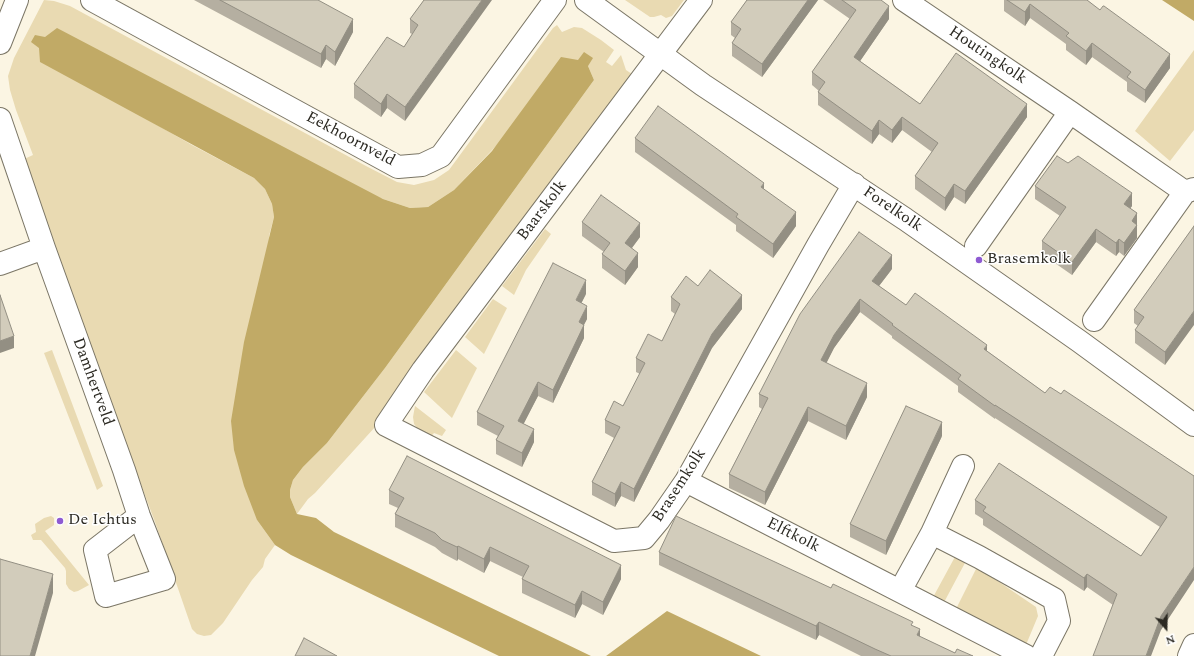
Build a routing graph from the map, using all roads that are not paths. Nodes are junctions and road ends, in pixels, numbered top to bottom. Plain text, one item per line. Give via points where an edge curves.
1 (17, 0) edge
2 (92, 0) edge
3 (554, 0) edge
4 (586, 0) edge
5 (701, 0) edge
6 (904, 0) edge
7 (0, 43) edge
8 (661, 54) junction
9 (1070, 112) junction
10 (0, 119) edge
11 (854, 184) junction
12 (1190, 190) edge
13 (976, 246) dead end
14 (44, 248) junction
15 (0, 264) edge
16 (1094, 320) dead end
17 (386, 425) joint
18 (1194, 426) edge
19 (963, 466) dead end
20 (686, 481) junction
21 (139, 516) dead end
22 (932, 533) junction
23 (900, 591) junction
24 (1194, 645) edge
25 (1026, 656) edge
26 (1041, 656) edge
27 (1189, 656) edge

1 - 7 street
2 - 3 street, Eekhoornveld via 398,167 422,165 441,156
4 - 8 street, Forelkolk
5 - 8 street, Baarskolk
6 - 9 street, Houtingkolk
8 - 11 street, Forelkolk via 703,85
8 - 17 street, Baarskolk via 423,370
9 - 12 street, Houtingkolk
9 - 13 street
10 - 14 street, Damhertveld
11 - 18 street, Forelkolk via 1080,341
11 - 20 street, Brasemkolk
12 - 16 street, Houtingkolk
14 - 15 street
14 - 21 street, Damhertveld
17 - 20 street, Brasemkolk via 614,541 644,538
19 - 22 street
20 - 23 street, Elftkolk
22 - 23 street
22 - 26 street via 1054,599 1059,621
23 - 25 street, Elftkolk
24 - 27 street

